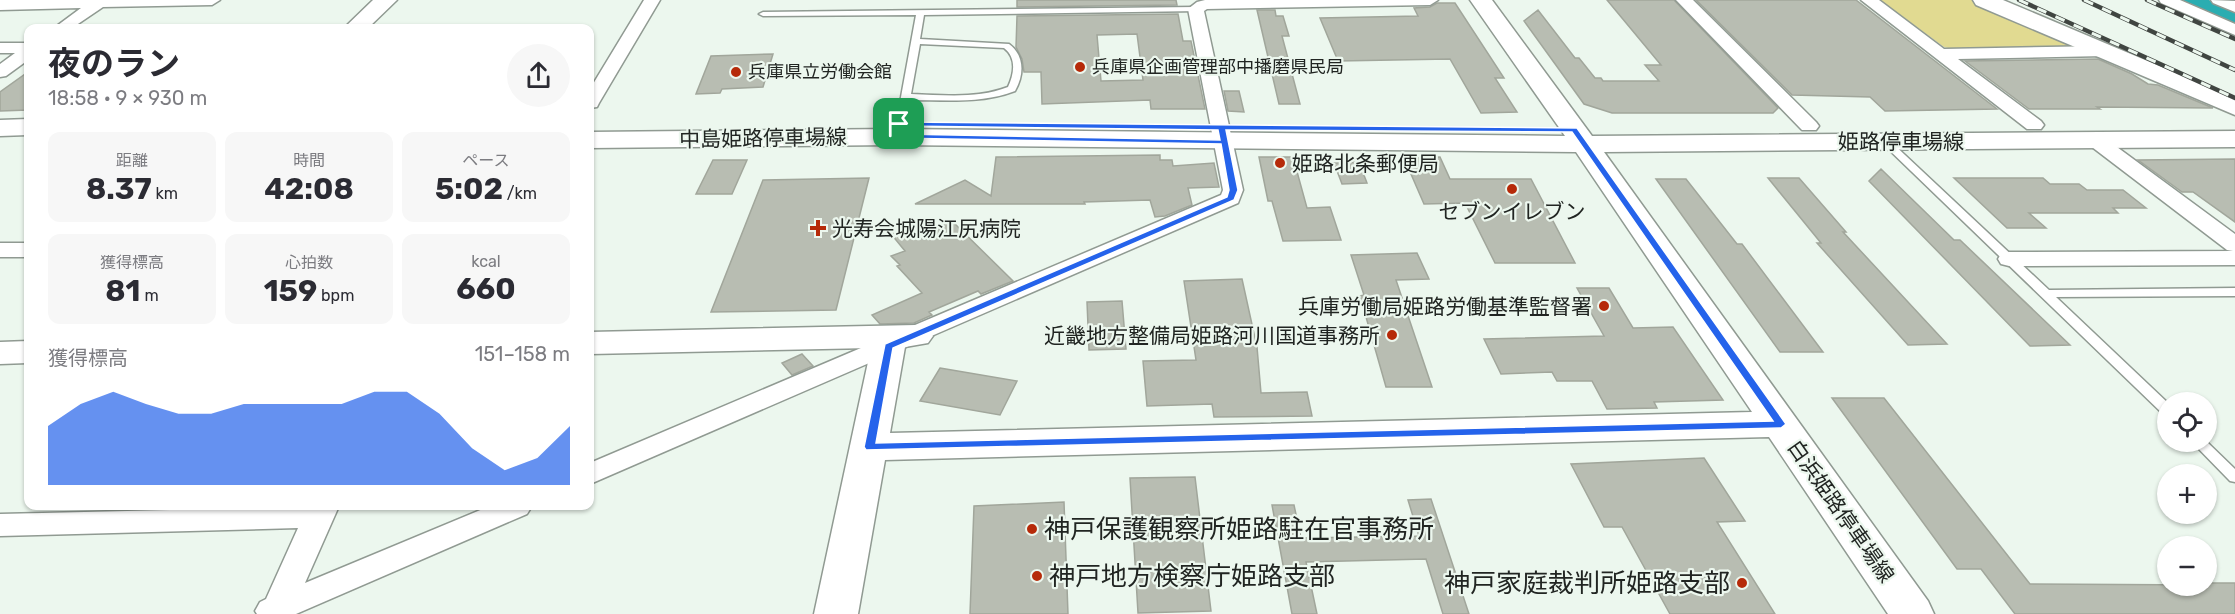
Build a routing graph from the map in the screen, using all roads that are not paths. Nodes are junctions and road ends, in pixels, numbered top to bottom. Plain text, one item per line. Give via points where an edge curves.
1 (212, 0) edge
2 (386, 0) edge
3 (652, 0) edge
4 (1430, 0) edge
5 (1481, 0) edge
6 (1684, 0) edge
7 (1869, 0) edge
8 (1984, 0) edge
9 (2200, 0) edge
10 (2219, 0) edge
11 (102, 1) edge
12 (2169, 1) edge
13 (0, 4) edge
14 (2235, 7) edge
15 (1196, 9) junction
16 (921, 11) junction
17 (763, 14) dead end
18 (68, 24) edge
19 (359, 24) edge
20 (2235, 30) edge
21 (917, 41) junction
22 (0, 48) edge
23 (24, 50) edge
24 (2105, 51) junction
25 (24, 53) edge
26 (1940, 54) junction
27 (0, 72) edge
28 (594, 96) edge
29 (906, 97) junction
30 (2235, 107) edge
31 (2235, 124) edge
32 (594, 125) edge
33 (2034, 125) junction
34 (1809, 126) junction
35 (24, 127) edge
36 (0, 128) edge
37 (898, 130) junction
38 (1223, 135) junction
39 (1579, 136) junction
40 (2235, 139) edge
41 (594, 140) edge
42 (2095, 140) junction
43 (0, 141) edge
44 (24, 141) edge
45 (1886, 142) junction
46 (2235, 245) edge
47 (0, 250) edge
48 (24, 250) edge
49 (2235, 258) edge
50 (2009, 260) junction
51 (2235, 292) edge
52 (2047, 294) junction
53 (902, 341) junction
54 (594, 343) edge
55 (24, 352) edge
56 (0, 353) edge
57 (2157, 400) edge
58 (1781, 424) junction
59 (870, 447) junction
60 (2209, 452) edge
61 (594, 472) edge
62 (2235, 477) edge
63 (508, 510) edge
64 (322, 511) edge
65 (0, 525) edge
66 (273, 612) edge
67 (836, 614) edge
68 (1912, 614) edge

1 - 11 street
2 - 19 main road
3 - 28 street
4 - 15 street via 1212,4
5 - 39 main road
6 - 34 street
7 - 26 street
8 - 24 main road
9 - 12 street
10 - 14 street
11 - 13 street
11 - 18 street
12 - 20 street
15 - 16 lane
15 - 38 street
16 - 17 lane
16 - 21 lane
21 - 29 lane
21 - 29 lane via 1006,46 1017,57 1017,77 1012,89 1004,93
22 - 23 street
24 - 26 street
24 - 30 main road
25 - 27 street
26 - 33 street
29 - 37 lane
31 - 33 main road, 姫路停車場線
32 - 37 main road, 中島姫路停車場線
33 - 34 main road, 姫路停車場線
34 - 39 main road, 姫路停車場線
35 - 36 main road
37 - 38 main road, 中島姫路停車場線
37 - 41 main road, 中島姫路停車場線
38 - 39 main road, 中島姫路停車場線
38 - 53 street via 1233,190 1231,199
39 - 45 main road, 姫路停車場線
39 - 58 main road, 白浜姫路停車場線
40 - 42 main road, 姫路停車場線
42 - 45 main road, 姫路停車場線
42 - 46 street
43 - 44 main road
45 - 50 lane
47 - 48 street
49 - 50 street
50 - 52 lane
51 - 52 lane
52 - 57 lane
53 - 54 main road
53 - 59 main road
53 - 61 street
55 - 56 main road
58 - 59 main road
58 - 68 main road, 白浜姫路停車場線
59 - 67 main road
60 - 62 lane
63 - 66 street
64 - 65 street
64 - 66 street

